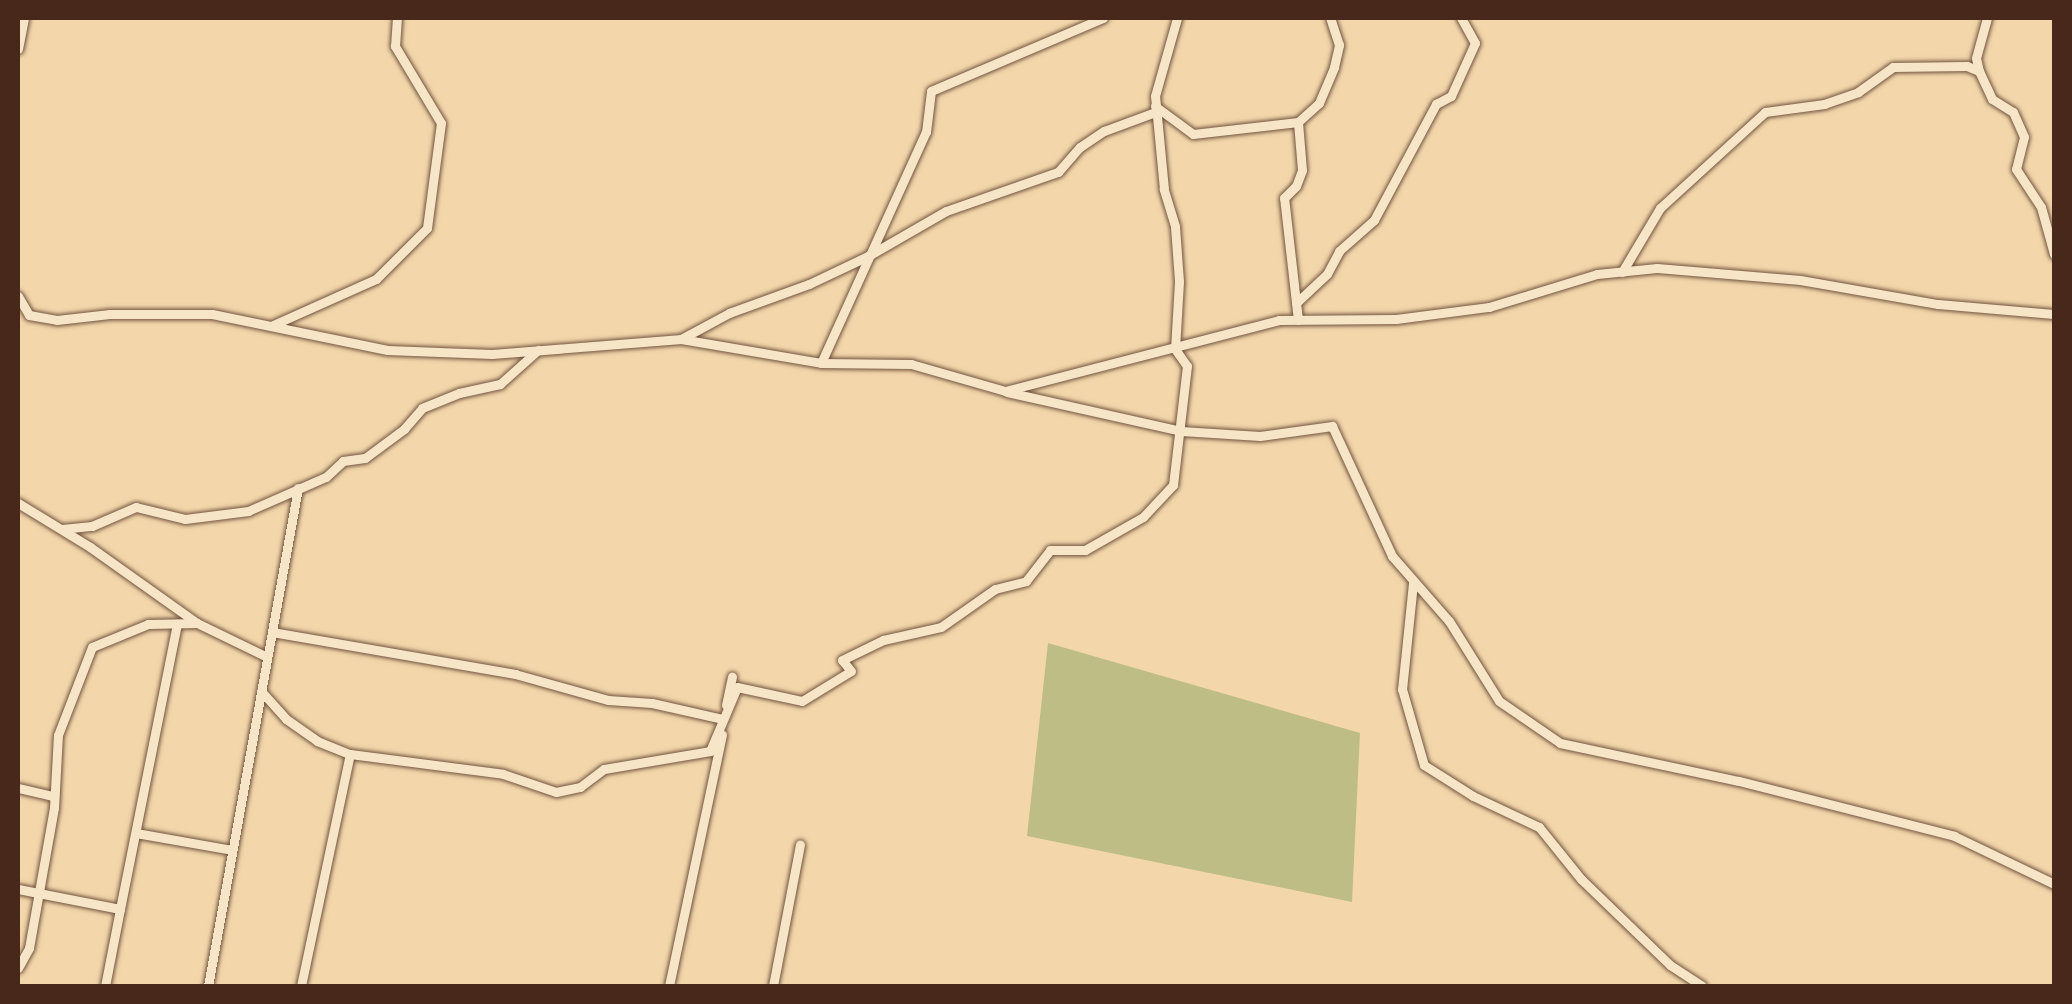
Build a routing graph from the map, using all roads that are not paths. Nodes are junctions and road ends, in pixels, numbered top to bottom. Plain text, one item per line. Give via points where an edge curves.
1 (24, 18) edge
2 (398, 18) edge
3 (1103, 18) edge
4 (1177, 18) edge
5 (1330, 18) edge
6 (1462, 18) edge
7 (1988, 18) edge
8 (18, 49) edge
9 (1979, 71) junction
10 (1155, 110) junction
11 (1298, 122) junction
12 (2054, 254) edge
13 (868, 256) junction
14 (1622, 272) junction
15 (18, 296) edge
16 (1296, 303) junction
17 (2054, 314) edge
18 (1298, 320) junction
19 (270, 326) junction
20 (680, 338) junction
21 (1175, 349) junction
22 (538, 350) junction
23 (821, 364) junction
24 (1005, 391) junction
25 (1181, 431) junction
26 (298, 488) junction
27 (18, 503) edge
28 (62, 529) junction
29 (1413, 583) junction
30 (197, 623) junction
31 (178, 624) junction
32 (272, 632) junction
33 (267, 658) junction
34 (732, 678) dead end
35 (260, 692) junction
36 (724, 721) junction
37 (350, 754) junction
38 (18, 788) edge
39 (54, 796) junction
40 (136, 832) junction
41 (800, 845) dead end
42 (232, 850) junction
43 (2054, 884) edge
44 (18, 889) edge
45 (39, 894) junction
46 (120, 909) junction
47 (18, 968) edge
48 (106, 986) edge
49 (208, 986) edge
50 (301, 986) edge
51 (669, 986) edge
52 (773, 986) edge
53 (1702, 986) edge

1 - 8 street
2 - 19 street via 395,46 440,122 427,228 376,279
3 - 13 street via 931,91 926,132
4 - 10 street
5 - 11 street via 1340,45 1334,66 1318,104
6 - 16 street via 1475,43 1451,96 1436,104 1374,220
7 - 9 street via 1976,58
9 - 12 street via 1992,99 2013,112 2024,137 2016,169 2041,207
9 - 14 street via 1893,66 1858,92 1765,112 1660,208
10 - 11 street via 1194,134
10 - 13 street via 1104,131 1058,172 946,211
10 - 21 street via 1180,282
11 - 16 street via 1302,170 1284,198
13 - 20 street
13 - 23 street
14 - 17 street via 1657,268 1800,280 1938,304
14 - 18 street via 1488,307 1396,320
15 - 19 street via 29,315 57,320 212,314
16 - 18 street
18 - 21 street
19 - 22 street via 387,350
20 - 22 street
20 - 23 street
21 - 24 street
21 - 25 street via 1186,366
22 - 26 street via 500,384 422,408 365,458 344,461 326,478
23 - 24 street via 910,364
24 - 25 street
25 - 29 street via 1260,436 1332,426 1392,556
25 - 36 street via 1173,485 1143,517 1085,550 1050,550 1026,581 995,588 941,627 883,640 842,660 851,670 802,701 738,687
26 - 28 street via 248,511 185,519 136,508 92,526
26 - 32 street
27 - 28 street
28 - 30 street
29 - 43 street via 1448,621 1499,701 1560,743 1739,780 1954,836
29 - 53 street via 1402,689 1424,765 1539,827 1670,965
30 - 31 street
30 - 33 street
31 - 39 street via 148,624 92,648 58,735
31 - 40 street
32 - 33 street
32 - 36 street via 514,674
33 - 35 street
34 - 36 street
35 - 37 street via 317,741
35 - 42 street
36 - 37 street via 710,751 604,770 580,787 556,792 503,774
36 - 51 street
37 - 50 street
38 - 39 street
39 - 45 street
40 - 42 street
40 - 46 street
41 - 52 street
42 - 49 street
44 - 45 street
45 - 46 street
45 - 47 street via 30,948
46 - 48 street

